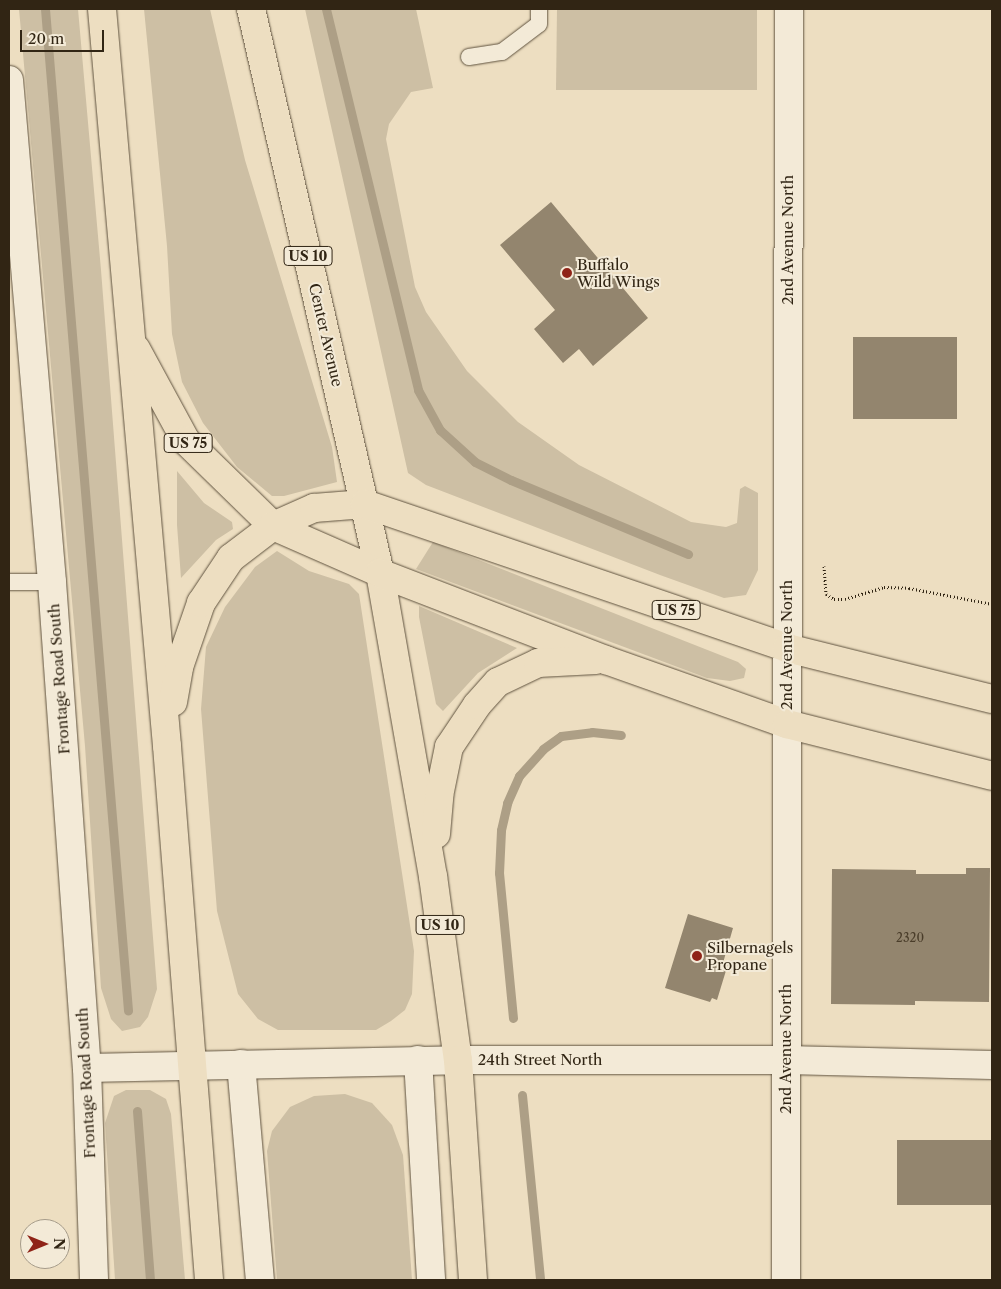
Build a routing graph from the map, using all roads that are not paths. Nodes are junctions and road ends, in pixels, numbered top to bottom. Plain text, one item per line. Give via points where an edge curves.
1 (102, 9) edge
2 (251, 9) edge
3 (539, 9) edge
4 (789, 9) edge
5 (469, 57) dead end
6 (9, 80) edge
7 (131, 339) junction
8 (365, 504) junction
9 (273, 526) junction
10 (380, 573) junction
11 (9, 582) edge
12 (52, 582) junction
13 (787, 648) junction
14 (606, 660) junction
15 (992, 698) edge
16 (787, 724) junction
17 (167, 746) junction
18 (992, 776) edge
19 (433, 876) junction
20 (418, 1060) junction
21 (458, 1060) junction
22 (786, 1060) junction
23 (242, 1064) junction
24 (992, 1064) edge
25 (192, 1065) junction
26 (87, 1068) junction
27 (94, 1280) edge
28 (209, 1280) edge
29 (260, 1280) edge
30 (431, 1280) edge
31 (473, 1280) edge
32 (786, 1280) edge

1 - 7 main road
2 - 8 main road, Center Avenue / US 10
3 - 5 lane via 539,24 502,52
4 - 13 street, 2nd Avenue North
6 - 12 street, Frontage Road South
7 - 9 main road, US 75 via 186,441
7 - 17 main road
8 - 9 main road via 314,508
8 - 10 main road, Center Avenue / US 10
8 - 13 main road, US 75
9 - 10 main road, US 75
9 - 17 main road via 231,558 201,603 179,666
10 - 14 main road, US 75
10 - 19 main road, US 10
11 - 12 lane
12 - 26 street, Frontage Road South
13 - 15 main road, US 75
13 - 16 street, 2nd Avenue North
14 - 16 main road, US 75
14 - 19 main road via 538,663 498,682 477,705 449,747 439,796
16 - 18 main road, US 75
16 - 22 street, 2nd Avenue North
17 - 25 main road
19 - 21 main road, US 10
20 - 21 street, 24th Street North
20 - 23 street, 24th Street North
20 - 30 street
21 - 22 street, 24th Street North
21 - 31 main road, US 10
22 - 24 street, 24th Street North
22 - 32 street, 2nd Avenue North
23 - 25 street, 24th Street North
23 - 29 street
25 - 26 street, 24th Street North
25 - 28 main road
26 - 27 street, Frontage Road South

